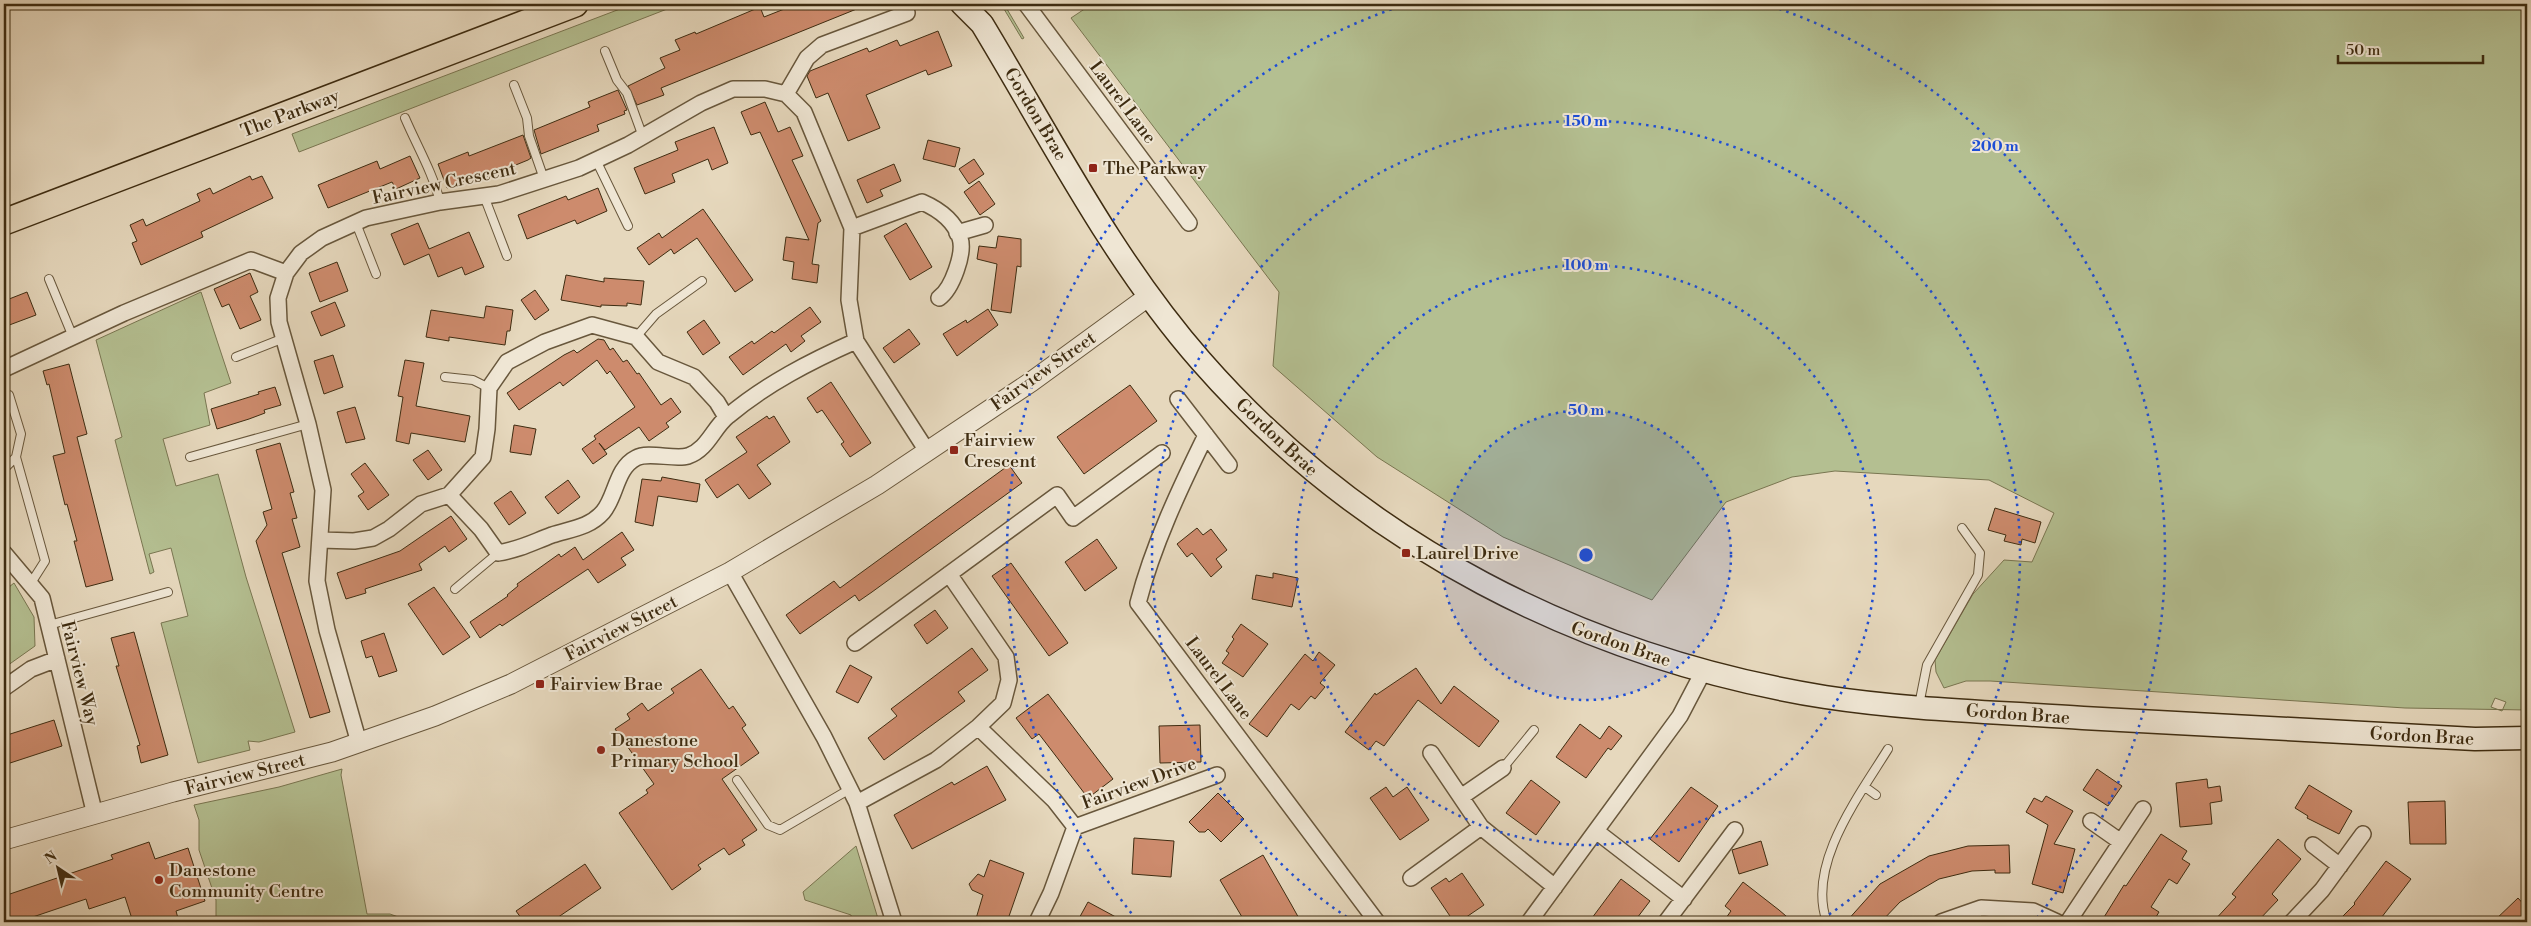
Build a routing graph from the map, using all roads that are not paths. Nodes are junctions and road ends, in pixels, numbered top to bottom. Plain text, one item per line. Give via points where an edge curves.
1 (575, 4) edge
2 (962, 4) edge
3 (1026, 4) edge
4 (907, 13) dead end
5 (980, 14) edge
6 (605, 51) dead end
7 (514, 85) dead end
8 (786, 94) junction
9 (405, 118) dead end
10 (643, 137) junction
11 (596, 160) junction
12 (544, 179) junction
13 (484, 196) junction
14 (440, 202) junction
15 (4, 222) edge
16 (356, 222) junction
17 (1189, 223) dead end
18 (985, 224) dead end
19 (628, 226) dead end
20 (852, 228) junction
21 (956, 233) junction
22 (507, 256) dead end
23 (286, 273) junction
24 (376, 274) dead end
25 (50, 279) dead end
26 (702, 281) dead end
27 (1149, 296) junction
28 (939, 298) dead end
29 (72, 337) junction
30 (284, 338) junction
31 (636, 338) junction
32 (856, 342) junction
33 (236, 357) dead end
34 (4, 369) edge
35 (445, 377) dead end
36 (489, 388) junction
37 (9, 395) dead end
38 (1178, 399) dead end
39 (726, 417) junction
40 (308, 424) junction
41 (1206, 435) junction
42 (927, 451) junction
43 (1162, 453) dead end
44 (16, 457) junction
45 (190, 457) dead end
46 (1229, 464) dead end
47 (4, 469) edge
48 (449, 495) junction
49 (1962, 528) dead end
50 (320, 540) junction
51 (498, 552) junction
52 (4, 553) edge
53 (730, 572) junction
54 (949, 574) junction
55 (31, 583) junction
56 (455, 588) dead end
57 (168, 592) dead end
58 (48, 625) junction
59 (855, 644) dead end
60 (57, 659) junction
61 (1703, 672) junction
62 (4, 688) edge
63 (1919, 707) junction
64 (978, 727) junction
65 (1534, 730) dead end
66 (2527, 738) edge
67 (359, 743) junction
68 (1888, 749) dead end
69 (1431, 752) dead end
70 (1503, 768) joint
71 (1217, 775) dead end
72 (738, 780) dead end
73 (1865, 787) junction
74 (850, 788) junction
75 (1876, 795) dead end
76 (1461, 797) junction
77 (857, 802) junction
78 (2143, 809) dead end
79 (95, 814) junction
80 (2091, 821) dead end
81 (1075, 827) junction
82 (1481, 827) junction
83 (1735, 830) dead end
84 (1596, 831) junction
85 (2363, 834) dead end
86 (4, 840) edge
87 (2121, 842) junction
88 (2313, 845) dead end
89 (2340, 866) junction
90 (1410, 878) dead end
91 (1555, 887) junction
92 (1684, 899) junction
93 (894, 922) edge
94 (1037, 922) edge
95 (1377, 922) edge
96 (1529, 922) edge
97 (1666, 922) edge
98 (1827, 922) edge
99 (1941, 922) edge
100 (2057, 922) edge
101 (2068, 922) edge
102 (2292, 922) edge

1 - 15 main road, The Parkway
2 - 5 main road, Gordon Brae
3 - 17 street, Laurel Lane
4 - 8 street via 822,45 807,58
5 - 27 main road, Gordon Brae via 1084,196
6 - 10 lane via 617,80 628,93
7 - 12 lane via 528,118 529,136
8 - 10 street, Fairview Crescent via 765,89 733,89 701,103
8 - 20 street via 804,112
9 - 14 lane via 435,180
10 - 11 street, Fairview Crescent
11 - 12 street, Fairview Crescent
11 - 19 lane
12 - 13 street, Fairview Crescent
13 - 14 street, Fairview Crescent
13 - 22 lane
14 - 16 street, Fairview Crescent
16 - 23 street, Fairview Crescent via 322,238 301,253
16 - 24 lane
18 - 21 street
20 - 21 street via 922,202 946,216
20 - 32 street via 848,300
21 - 28 street via 960,239 956,272 946,293
23 - 29 street via 251,260
23 - 30 street, Fairview Crescent via 278,298 279,322
25 - 29 lane
26 - 31 lane via 656,314
27 - 42 street, Fairview Street via 1031,382
27 - 61 main road, Gordon Brae via 1198,358 1272,434 1352,502 1397,534 1464,574 1572,627
29 - 34 street
30 - 33 lane
30 - 40 street, Fairview Crescent
31 - 36 street via 592,325 545,342 508,362
31 - 39 street via 658,362 694,377
32 - 39 street via 810,361
32 - 42 street
35 - 36 lane via 473,380
36 - 48 street via 483,457
37 - 44 lane via 21,434
38 - 41 street
39 - 51 street via 701,448 688,456 637,457 626,466 603,512 585,526 526,548
40 - 45 lane
40 - 50 street, Fairview Crescent via 322,490
41 - 46 street
41 - 95 street, Laurel Lane via 1182,484 1138,603
42 - 53 street, Fairview Street via 878,485
43 - 54 street via 1073,518 1057,495
44 - 47 lane
44 - 55 lane via 45,561
48 - 50 street via 421,504 389,530 373,538
48 - 51 street
49 - 63 lane via 1980,553 1978,575 1927,665
50 - 67 street, Fairview Crescent via 317,582 326,630
51 - 56 lane
52 - 55 street, Fairview Way
53 - 67 street, Fairview Street via 511,684
53 - 74 street
54 - 59 street
54 - 64 street via 1006,657 1009,680 1003,703
55 - 58 street, Fairview Way via 42,598
57 - 58 lane
58 - 60 street, Fairview Way
60 - 62 street via 31,669
60 - 79 street, Fairview Way
61 - 63 main road, Gordon Brae via 1825,697
61 - 84 street via 1680,716
63 - 66 main road, Gordon Brae via 2475,739
64 - 77 street via 936,760
64 - 81 street, Fairview Drive via 1054,800
65 - 70 lane
67 - 79 street, Fairview Street
68 - 73 lane
69 - 76 street
70 - 76 street
71 - 81 street, Fairview Drive
72 - 74 lane via 768,825 780,830
73 - 75 lane
73 - 98 lane via 1845,820 1826,865 1822,909
74 - 77 street
76 - 82 street
77 - 93 street
78 - 87 street
79 - 86 street, Fairview Street
80 - 87 street
81 - 94 street, Fairview Drive
82 - 90 street
82 - 91 street
83 - 92 street
84 - 91 street
84 - 92 street
85 - 89 street
87 - 101 street
88 - 89 street
89 - 102 street
91 - 96 street
92 - 97 street
99 - 100 street via 1981,908 2033,911

